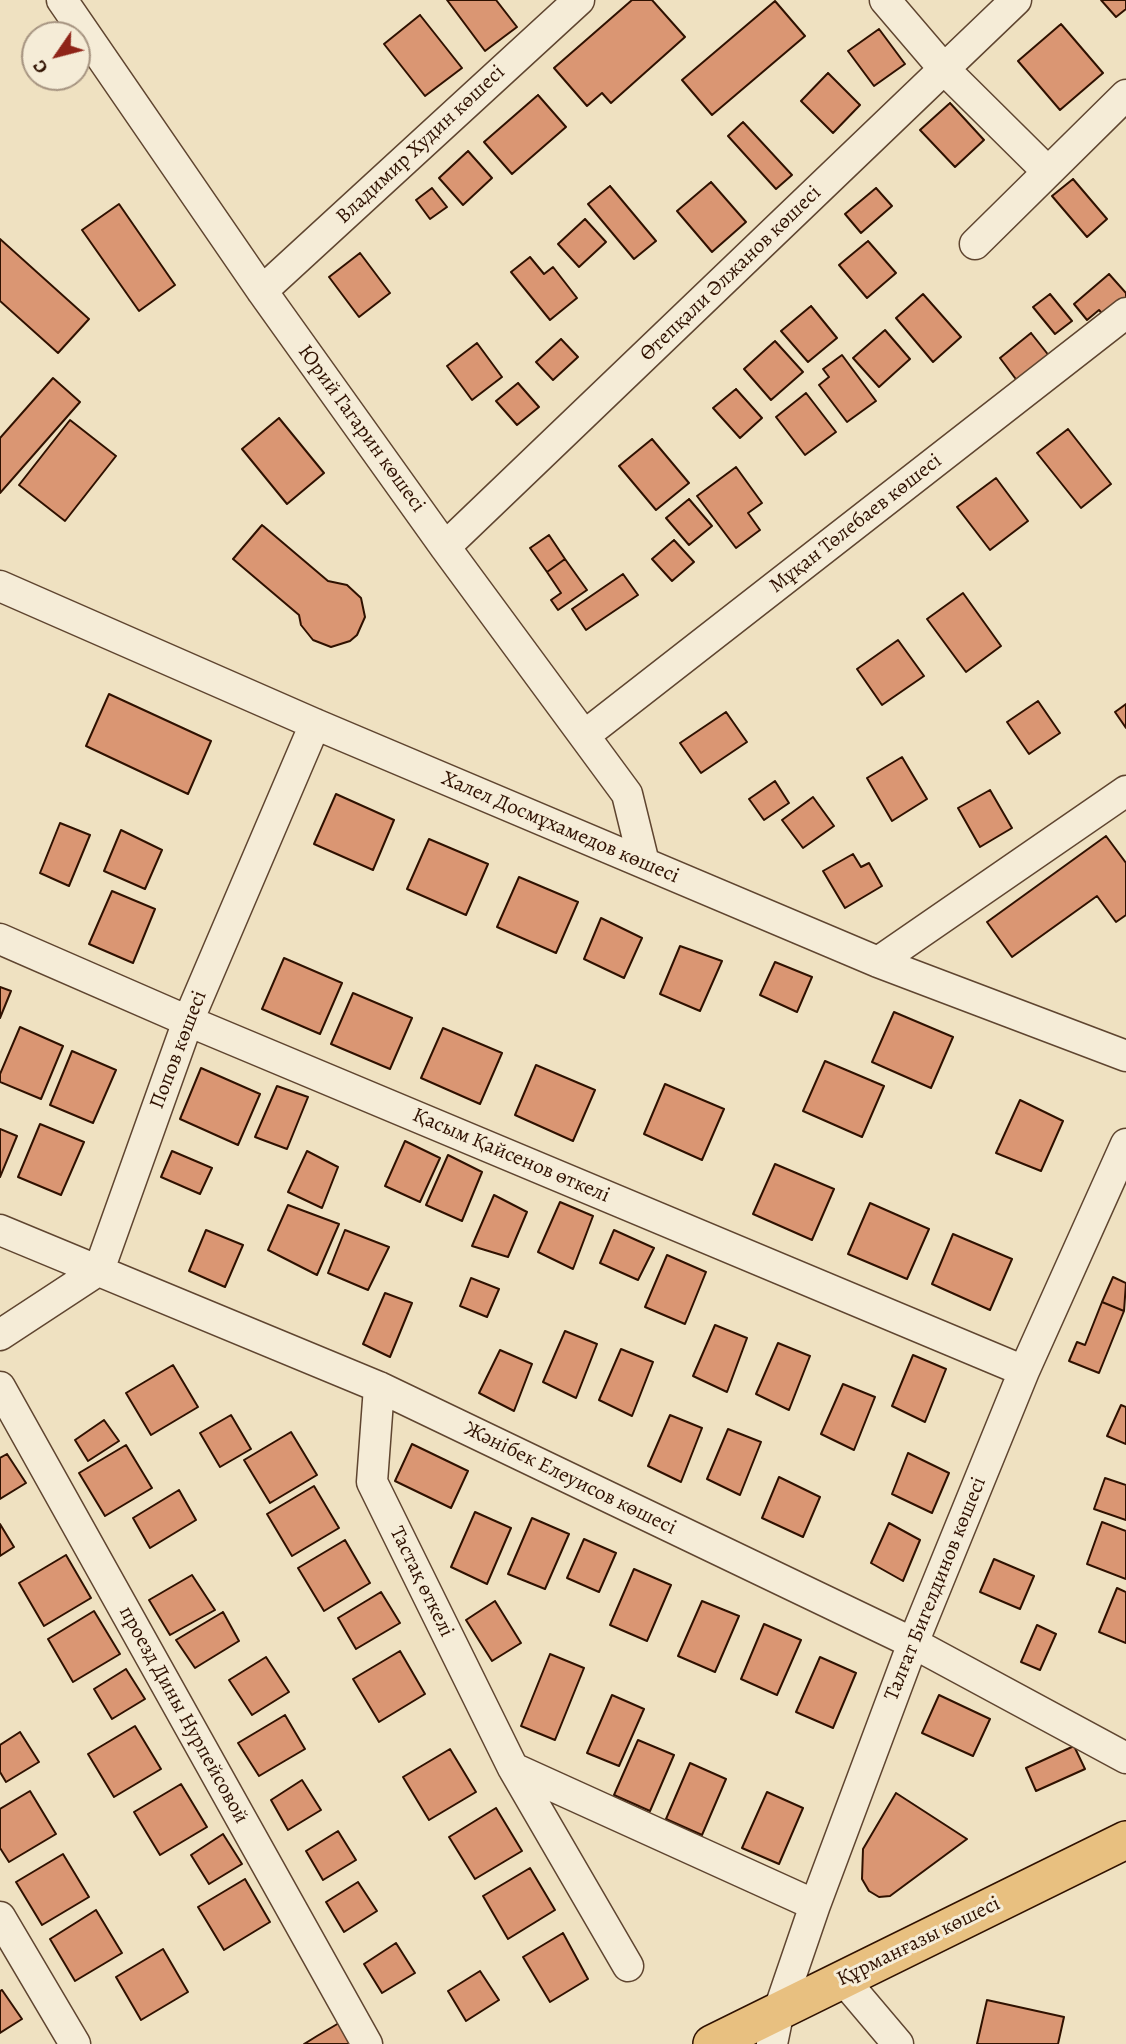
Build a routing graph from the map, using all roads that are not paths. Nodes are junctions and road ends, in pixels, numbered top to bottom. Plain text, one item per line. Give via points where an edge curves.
1 (62, 0) edge
2 (579, 0) edge
3 (885, 0) edge
4 (1016, 0) edge
5 (944, 69) junction
6 (1126, 95) edge
7 (1048, 172) junction
8 (975, 244) dead end
9 (262, 291) junction
10 (1126, 313) edge
11 (446, 547) junction
12 (0, 586) edge
13 (316, 724) junction
14 (585, 734) junction
15 (1126, 792) edge
16 (645, 863) junction
17 (0, 939) edge
18 (878, 962) junction
19 (188, 1021) junction
20 (1126, 1056) edge
21 (1126, 1144) edge
22 (0, 1230) edge
23 (99, 1270) junction
24 (0, 1335) edge
25 (1024, 1371) junction
26 (0, 1387) edge
27 (379, 1387) junction
28 (913, 1643) junction
29 (1126, 1758) edge
30 (513, 1768) junction
31 (1126, 1840) edge
32 (815, 1905) junction
33 (0, 1917) edge
34 (628, 1966) dead end
35 (843, 1979) junction
36 (776, 2027) edge
37 (75, 2044) edge
38 (367, 2044) edge
39 (712, 2044) edge
40 (898, 2044) edge

1 - 9 street, Юрий Гагарин көшесі
2 - 9 street, Владимир Худин көшесі
3 - 5 street
4 - 5 street, Өтепқали Әлжанов көшесі
5 - 7 street
5 - 11 street, Өтепқали Әлжанов көшесі
6 - 7 street
7 - 8 street
9 - 11 street, Юрий Гагарин көшесі
10 - 14 street, Мұқан Төлебаев көшесі
11 - 14 street, Юрий Гагарин көшесі
12 - 13 street, Халел Досмұхамедов көшесі
13 - 16 street, Халел Досмұхамедов көшесі
13 - 19 street, Попов көшесі
14 - 16 street, Юрий Гагарин көшесі via 627,794
15 - 18 street
16 - 18 street, Халел Досмұхамедов көшесі
17 - 19 street, Қасым Қайсенов өткелі
18 - 20 street, Халел Досмұхамедов көшесі
19 - 23 street, Попов көшесі
19 - 25 street, Қасым Қайсенов өткелі
21 - 25 street, Талғат Бигелдинов көшесі
22 - 23 street, Жәнібек Елеуисов көшесі
23 - 24 street
23 - 27 street, Жәнібек Елеуисов көшесі
25 - 28 street, Талғат Бигелдинов көшесі
26 - 38 street, проезд Дины Нурпейсовой
27 - 28 street, Жәнібек Елеуисов көшесі
27 - 30 street, Тастақ өткелі via 372,1482
28 - 29 street, Жәнібек Елеуисов көшесі
28 - 32 street, Талғат Бигелдинов көшесі
30 - 32 street
30 - 34 street, Тастақ өткелі
31 - 35 main road, Құрманғазы көшесі
32 - 36 street, Талғат Бигелдинов көшесі
33 - 37 street
35 - 36 main road, Құрманғазы көшесі
35 - 40 street
36 - 39 main road, Құрманғазы көшесі

